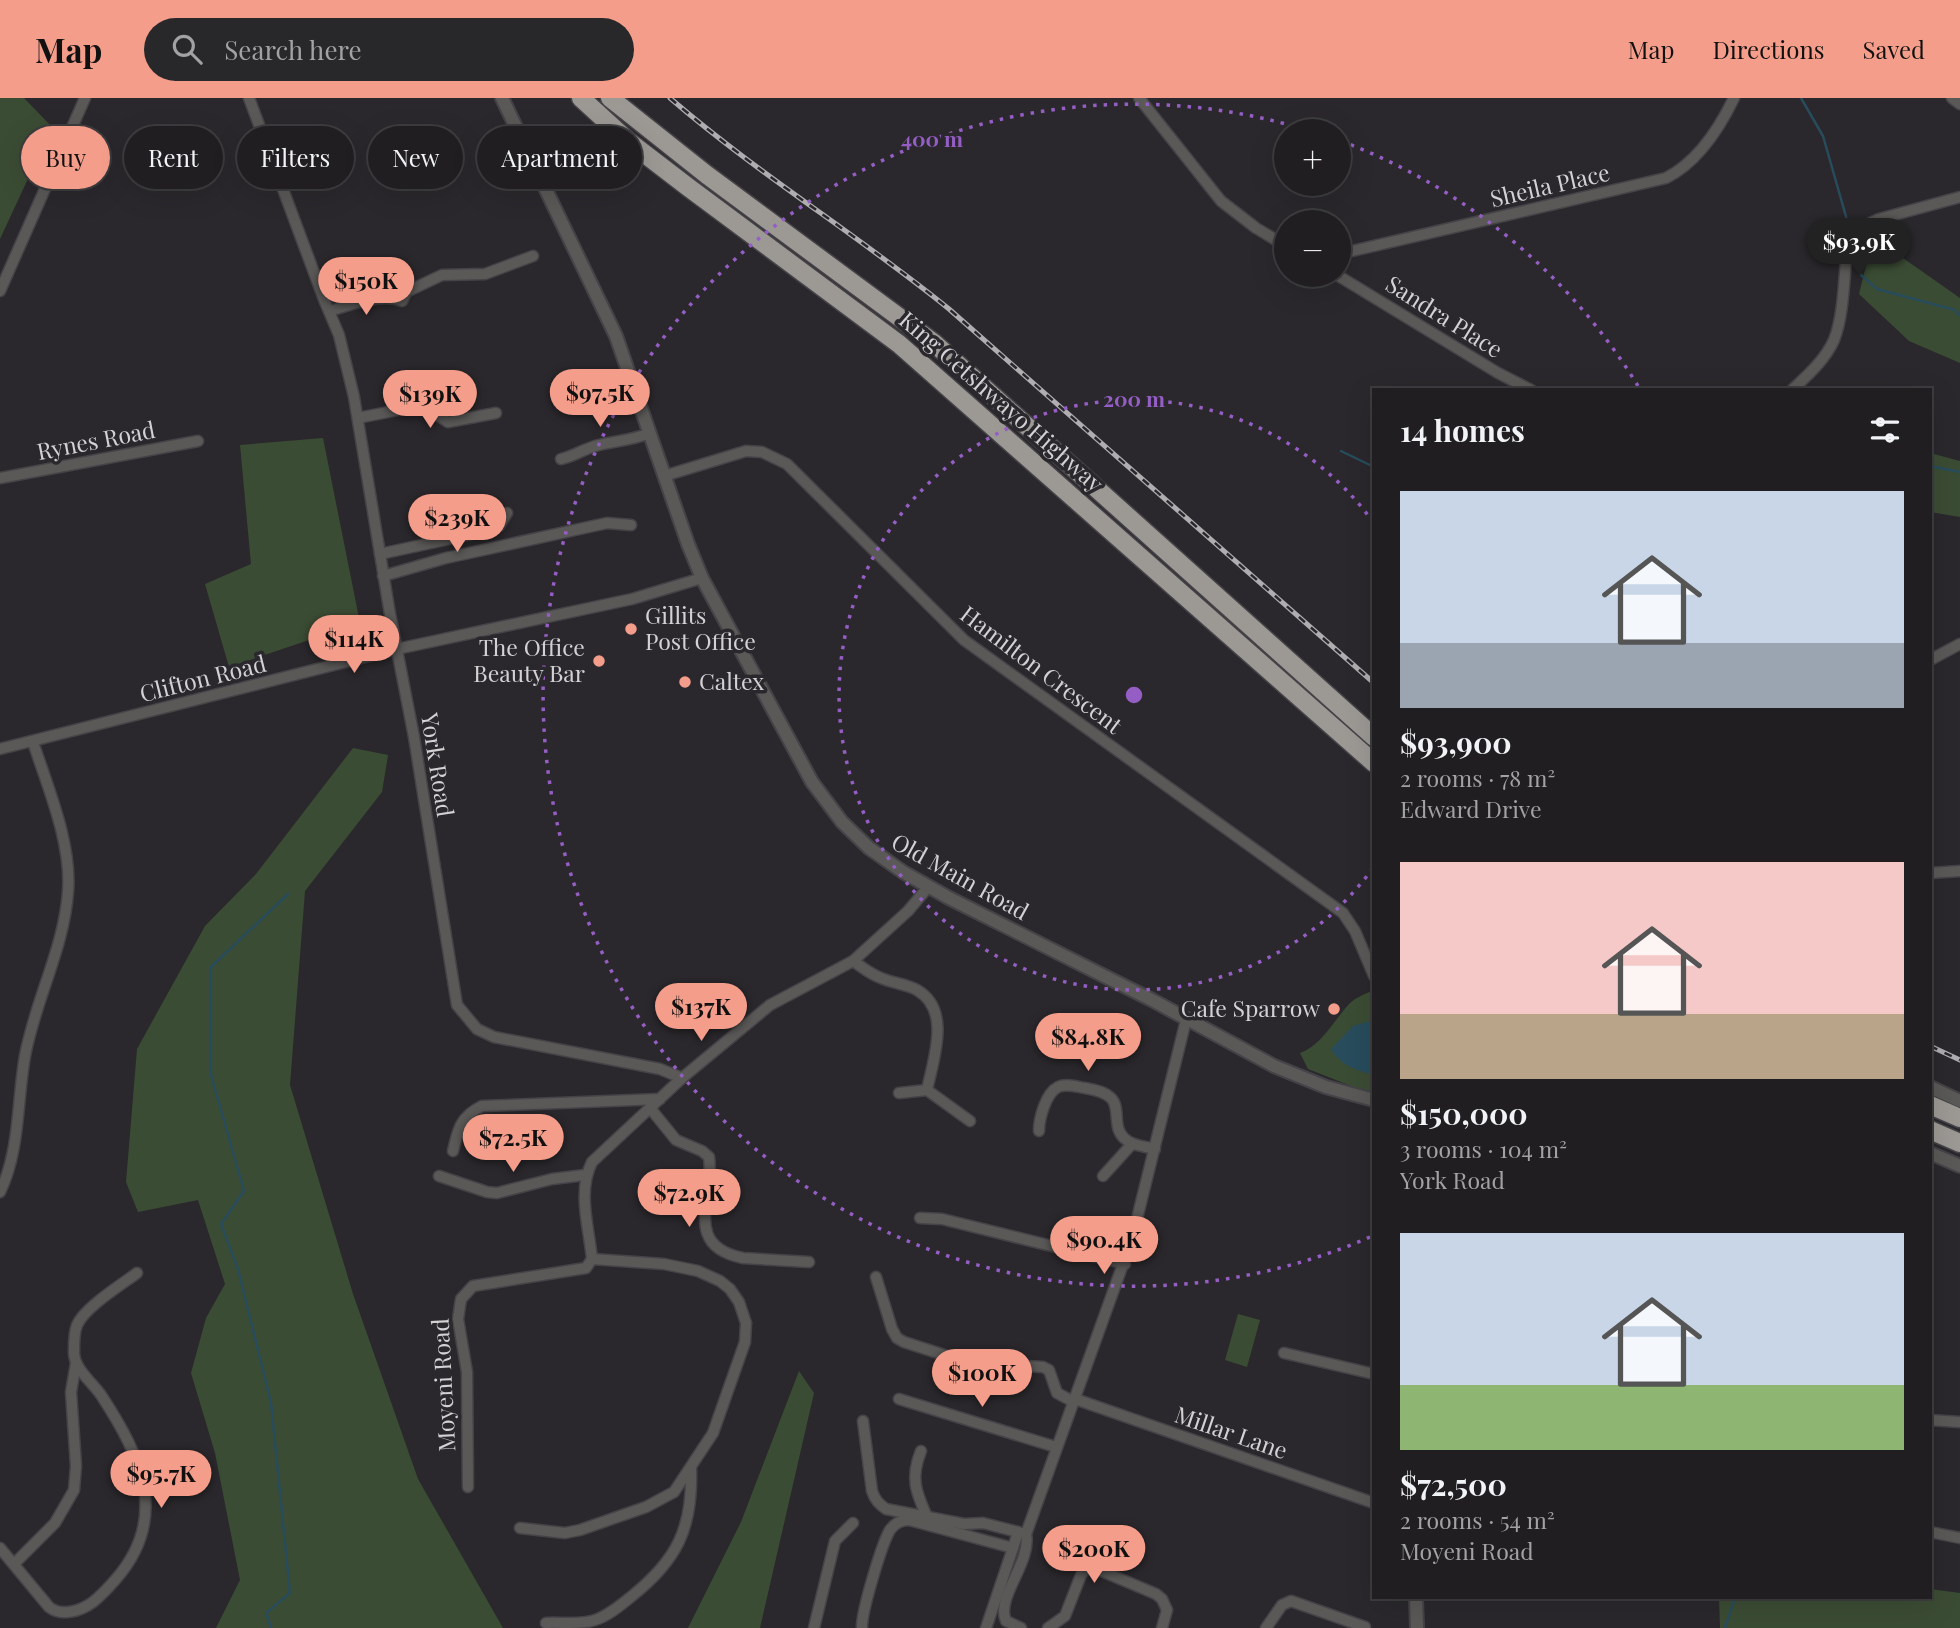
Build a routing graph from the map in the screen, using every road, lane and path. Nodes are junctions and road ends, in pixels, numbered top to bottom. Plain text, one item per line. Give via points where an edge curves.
1 (85, 98) edge
2 (249, 98) edge
3 (502, 98) edge
4 (581, 98) edge
5 (610, 98) edge
6 (1139, 98) edge
7 (1734, 98) edge
8 (1952, 98) edge
9 (1960, 104) edge
10 (1960, 197) edge
11 (1274, 238) edge
12 (1351, 251) edge
13 (533, 256) dead end
14 (1351, 283) edge
15 (0, 292) edge
16 (330, 312) junction
17 (1527, 388) edge
18 (1794, 388) edge
19 (496, 413) dead end
20 (358, 418) junction
21 (650, 433) junction
22 (198, 441) dead end
23 (561, 459) dead end
24 (664, 476) junction
25 (0, 478) edge
26 (507, 513) dead end
27 (631, 525) dead end
28 (380, 554) junction
29 (383, 576) junction
30 (702, 578) junction
31 (1960, 644) edge
32 (397, 649) junction
33 (1932, 659) edge
34 (1372, 735) edge
35 (33, 743) junction
36 (0, 749) edge
37 (1372, 761) edge
38 (1960, 871) edge
39 (1932, 873) edge
40 (929, 886) junction
41 (853, 961) junction
42 (1372, 971) edge
43 (1186, 1020) junction
44 (682, 1078) junction
45 (1932, 1088) edge
46 (927, 1090) junction
47 (899, 1093) dead end
48 (660, 1099) junction
49 (1372, 1099) edge
50 (1960, 1101) edge
51 (1932, 1106) edge
52 (650, 1108) junction
53 (1960, 1118) edge
54 (970, 1121) dead end
55 (1039, 1131) dead end
56 (1932, 1131) edge
57 (1960, 1143) edge
58 (1132, 1144) junction
59 (1155, 1149) junction
60 (453, 1151) dead end
61 (1932, 1154) edge
62 (1960, 1166) edge
63 (585, 1175) junction
64 (439, 1176) dead end
65 (1103, 1176) dead end
66 (0, 1192) edge
67 (920, 1218) dead end
68 (592, 1259) junction
69 (809, 1262) dead end
70 (1125, 1264) junction
71 (137, 1273) dead end
72 (876, 1277) dead end
73 (1284, 1353) dead end
74 (76, 1363) junction
75 (1372, 1374) edge
76 (899, 1399) dead end
77 (1074, 1400) junction
78 (1932, 1420) edge
79 (863, 1421) dead end
80 (1960, 1422) edge
81 (1056, 1447) junction
82 (920, 1451) dead end
83 (691, 1468) junction
84 (468, 1487) dead end
85 (1372, 1502) edge
86 (927, 1517) junction
87 (853, 1524) dead end
88 (520, 1528) dead end
89 (1932, 1532) edge
90 (1022, 1533) junction
91 (1960, 1538) edge
92 (0, 1548) edge
93 (1013, 1548) junction
94 (14, 1564) junction
95 (1416, 1599) edge
96 (546, 1623) dead end
97 (1064, 1625) edge
98 (814, 1628) edge
99 (862, 1628) edge
100 (986, 1628) edge
101 (1021, 1628) edge
102 (1048, 1628) edge
103 (1162, 1628) edge
104 (1266, 1628) edge
105 (1366, 1628) edge
106 (1417, 1628) edge

1 - 15 street
2 - 16 street, York Road
3 - 21 street, Old Main Road via 616,336
4 - 37 highway, King Cetshwayo Highway via 628,141 899,344
5 - 34 highway, King Cetshwayo Highway via 934,343
6 - 11 street via 1221,201
7 - 12 street, Sheila Place via 1694,157 1667,177
8 - 9 street
10 - 18 street via 1879,219 1850,239 1834,339 1821,361
13 - 16 street via 485,274 442,275 400,295
14 - 17 street, Sandra Place
16 - 20 street, York Road
19 - 20 street via 448,422 414,406
20 - 28 street, York Road
21 - 23 street via 596,445
21 - 24 street, Old Main Road
22 - 25 street, Rynes Road
24 - 30 street, Old Main Road
24 - 42 street, Hamilton Crescent via 746,452 762,452 787,464 948,626 983,655 1343,913
26 - 28 street via 491,530
27 - 29 street via 607,523
28 - 29 street, York Road
29 - 32 street, York Road
30 - 32 street, Clifton Road via 632,599
30 - 40 street, Old Main Road via 827,804 869,848
31 - 33 street
32 - 35 street, Clifton Road
32 - 44 street, York Road via 459,1010 477,1029 494,1037 660,1069
35 - 36 street, Clifton Road
35 - 66 street via 63,833 69,889 28,1044 12,1157
38 - 39 street
40 - 41 street
40 - 43 street, Old Main Road
41 - 44 street via 770,1005
41 - 46 street via 871,974 918,991 932,1004 937,1040
43 - 49 street, Old Main Road via 1291,1073
43 - 59 street
44 - 48 street
45 - 50 street
46 - 47 street
46 - 54 street
48 - 52 street
48 - 60 street via 482,1106 463,1118
51 - 53 highway
52 - 63 street via 592,1161
52 - 69 street via 676,1140 709,1157 704,1221 706,1233 717,1246 743,1258
55 - 58 street via 1041,1115 1060,1086 1097,1090 1112,1099 1118,1129
56 - 57 highway
58 - 59 street
58 - 65 street
59 - 70 street
61 - 62 street
63 - 64 street via 497,1193
63 - 68 street
67 - 70 street via 942,1219
68 - 83 street, Moyeni Road via 698,1271 725,1284 739,1302 746,1324 745,1342 713,1433
68 - 84 street, Moyeni Road via 585,1269 473,1286 461,1299 458,1318 467,1372
70 - 77 street
71 - 74 street via 80,1320 74,1346
72 - 77 street via 892,1329 900,1340 970,1363 1043,1367 1049,1370 1058,1395
73 - 75 street
74 - 94 street via 71,1392 74,1490 55,1523
74 - 94 street via 102,1396 141,1472 146,1504 142,1535 125,1568 92,1603 75,1610 54,1611
76 - 81 street
77 - 81 street
77 - 85 street, Millar Lane
78 - 80 street
79 - 86 street via 876,1501 886,1509
81 - 90 street
82 - 86 street via 914,1476
83 - 88 street, Moyeni Road via 670,1495 597,1524 565,1533
83 - 96 street via 691,1509 665,1565 626,1601 596,1620
86 - 90 street
87 - 98 street via 835,1541
89 - 91 street
90 - 93 street
90 - 101 street via 1025,1553 1003,1612 1006,1621
92 - 94 street
93 - 99 street via 909,1520 898,1522 888,1533
93 - 100 street
95 - 106 street
97 - 102 street
97 - 103 street via 1081,1576 1092,1567 1162,1599 1167,1614
104 - 105 street via 1282,1605 1291,1601

